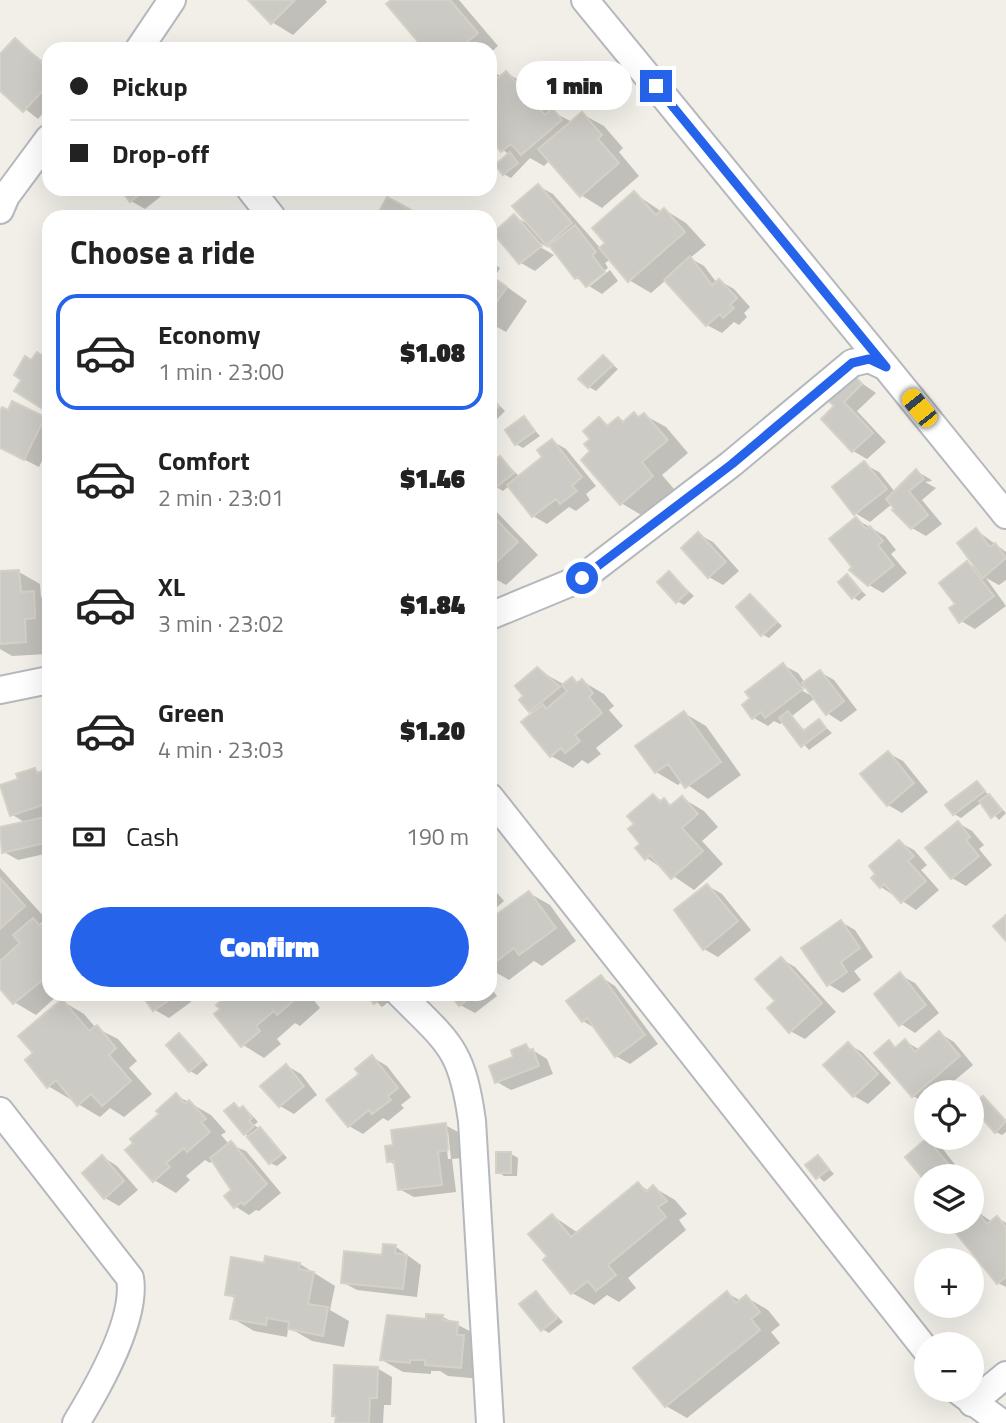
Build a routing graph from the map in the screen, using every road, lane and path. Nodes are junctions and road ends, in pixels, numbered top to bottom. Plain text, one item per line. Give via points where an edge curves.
1 (172, 0) edge
2 (584, 0) edge
3 (146, 42) edge
4 (42, 147) edge
5 (256, 196) edge
6 (0, 210) edge
7 (266, 210) edge
8 (886, 367) junction
9 (1004, 510) edge
10 (497, 613) edge
11 (42, 682) edge
12 (0, 691) edge
13 (497, 806) edge
14 (407, 1001) edge
15 (0, 1111) edge
16 (914, 1335) edge
17 (1006, 1375) edge
18 (984, 1386) edge
19 (973, 1402) edge
20 (76, 1423) edge
21 (489, 1423) edge
22 (1002, 1423) edge

1 - 3 street
2 - 8 street
4 - 6 street
5 - 7 street
8 - 9 street
8 - 10 street via 869,359 852,363 732,464 582,578
11 - 12 street
13 - 16 street
14 - 21 street via 445,1039 466,1077
15 - 20 street via 130,1278 133,1295 129,1311
17 - 18 street
19 - 22 street

